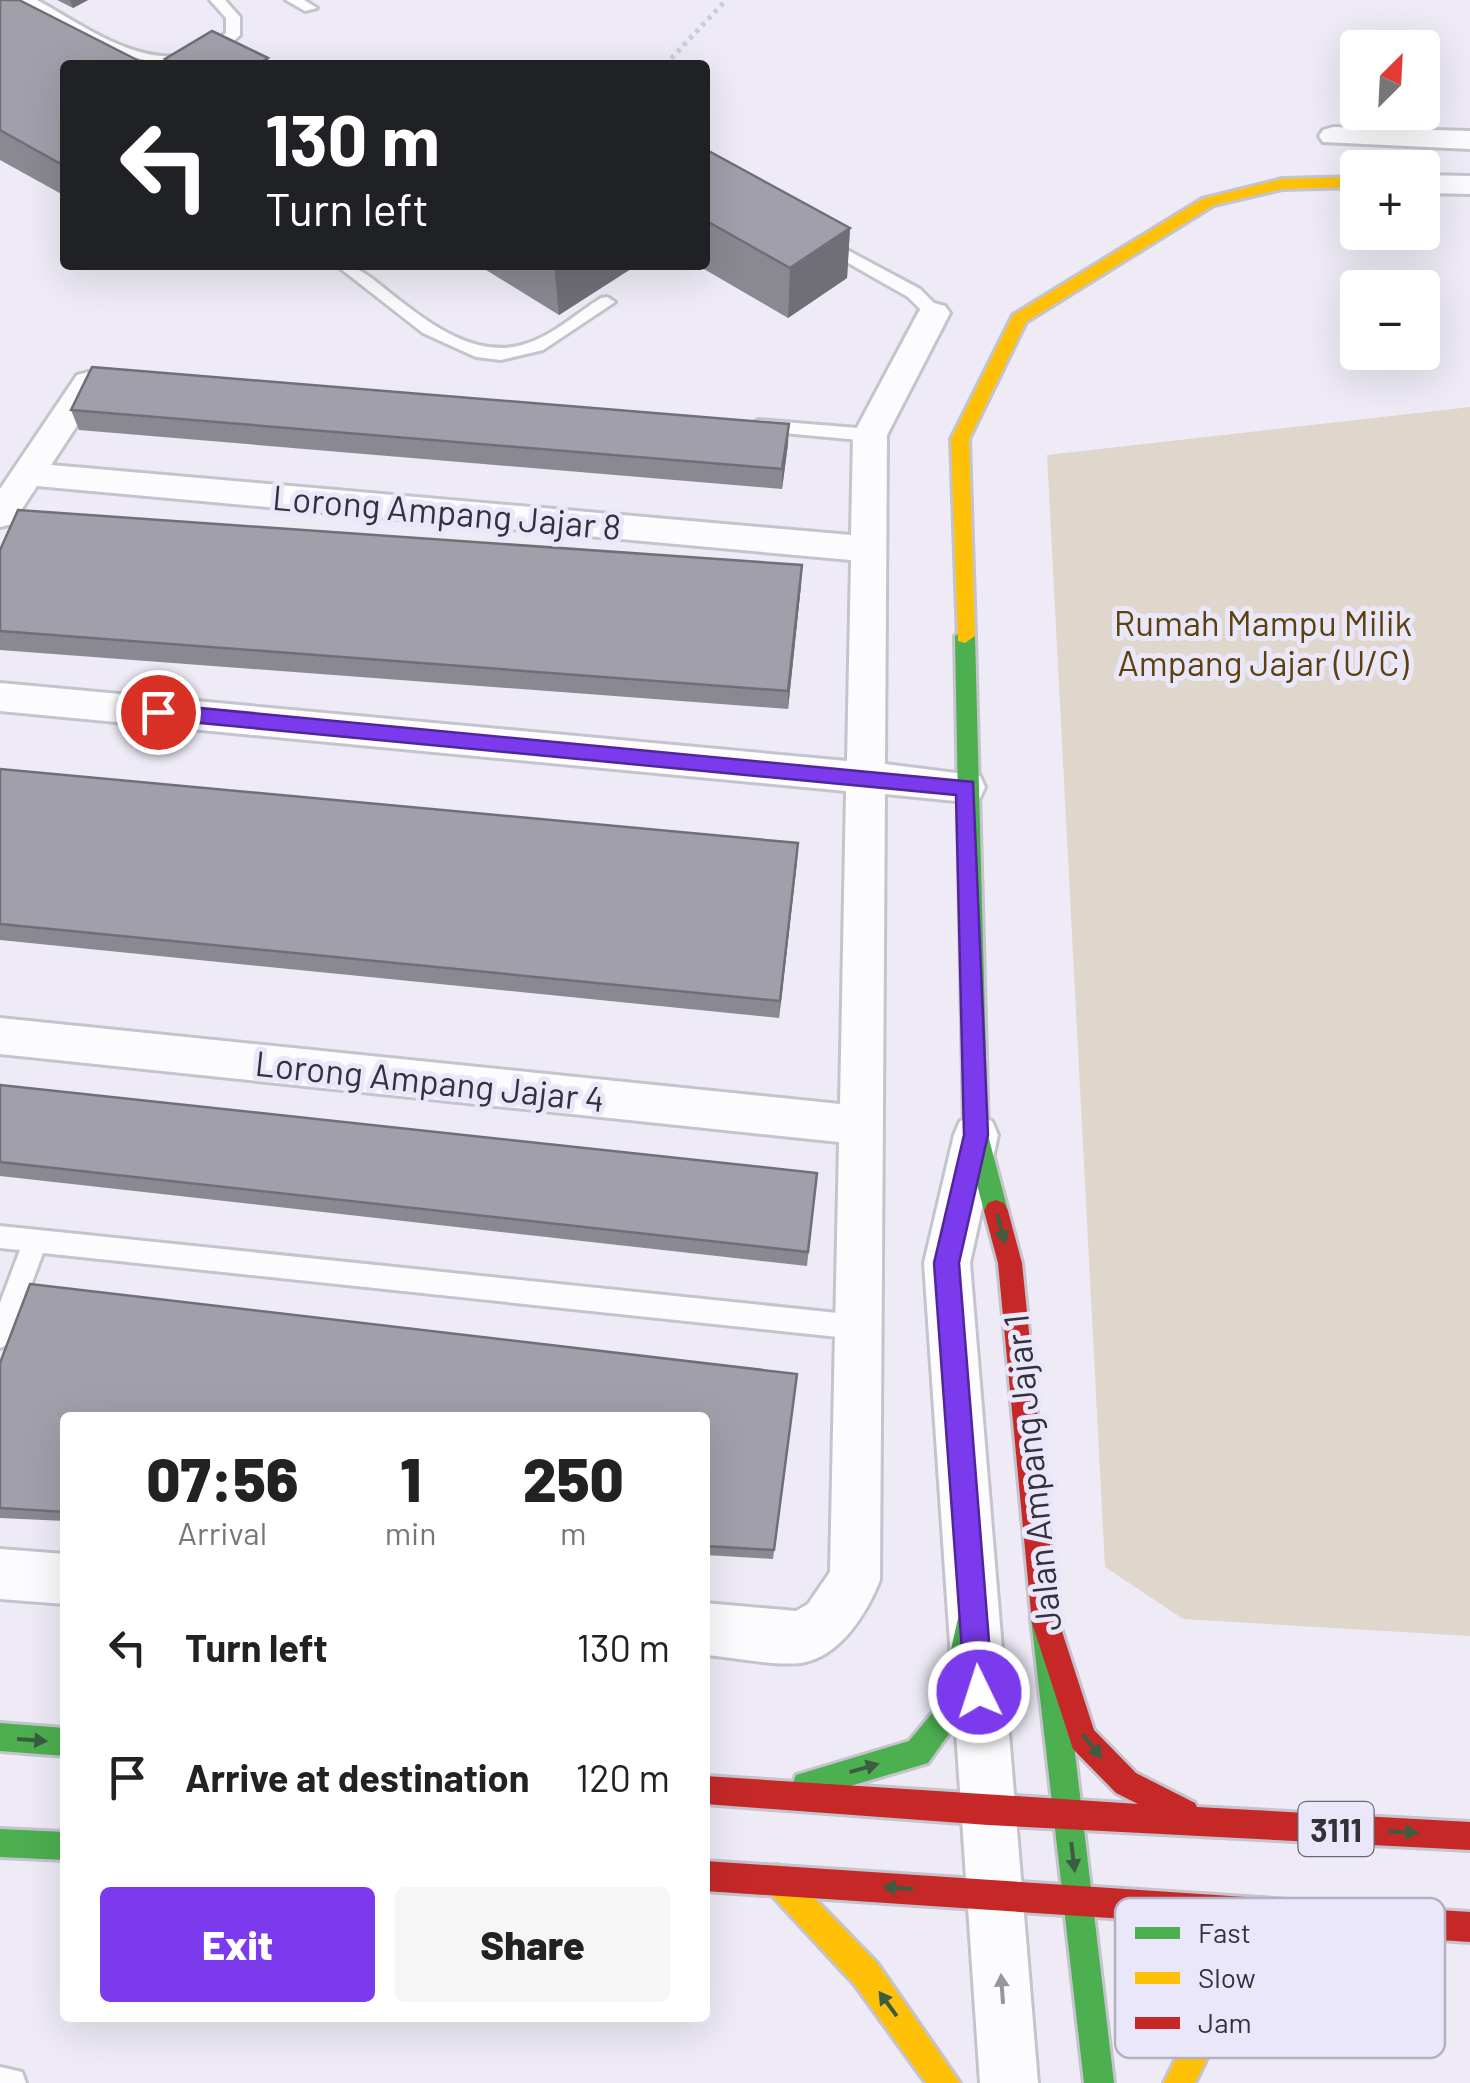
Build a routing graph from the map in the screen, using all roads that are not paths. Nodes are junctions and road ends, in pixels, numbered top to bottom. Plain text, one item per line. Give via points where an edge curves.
1 (26, 0) edge
2 (217, 0) edge
3 (293, 0) edge
4 (310, 8) dead end
5 (167, 60) edge
6 (177, 60) edge
7 (1333, 136) dead end
8 (1470, 140) edge
9 (1340, 182) edge
10 (1440, 184) edge
11 (1470, 185) edge
12 (802, 230) edge
13 (353, 270) edge
14 (608, 302) dead end
15 (934, 313) joint
16 (100, 378) edge
17 (732, 424) edge
18 (870, 435) junction
19 (27, 474) junction
20 (0, 515) edge
21 (866, 549) junction
22 (0, 697) edge
23 (868, 778) junction
24 (966, 788) junction
25 (0, 1036) edge
26 (860, 1125) junction
27 (976, 1135) junction
28 (0, 1238) edge
29 (36, 1242) junction
30 (858, 1327) junction
31 (0, 1336) edge
32 (0, 1574) edge
33 (60, 1579) edge
34 (973, 1614) junction
35 (1046, 1623) junction
36 (710, 1629) edge
37 (0, 1738) edge
38 (60, 1742) edge
39 (710, 1790) edge
40 (770, 1795) junction
41 (988, 1811) junction
42 (1067, 1814) junction
43 (1201, 1821) junction
44 (1470, 1836) edge
45 (0, 1843) edge
46 (60, 1846) edge
47 (710, 1876) edge
48 (777, 1880) junction
49 (995, 1894) junction
50 (1078, 1900) junction
51 (1115, 1903) edge
52 (1445, 1925) edge
53 (1470, 1927) edge
54 (1191, 2058) edge
55 (0, 2082) edge
56 (12, 2083) edge
57 (945, 2083) edge
58 (1008, 2083) edge
59 (1098, 2083) edge
60 (1179, 2083) edge

1 - 5 lane via 136,54
2 - 6 lane via 233,17 232,35 202,55
3 - 4 lane
7 - 8 street
9 - 24 street, Jalan Ampang Jajar 1 via 1280,182 1208,202 1018,319 960,439
10 - 11 street
12 - 15 lane via 914,294
13 - 14 lane via 444,338 500,356 530,349
15 - 18 street
16 - 19 street
17 - 18 lane
18 - 21 street
19 - 20 street
19 - 21 street, Lorong Ampang Jajar 8
21 - 23 street
22 - 23 street
23 - 24 street
23 - 26 street
24 - 27 street, Jalan Ampang Jajar 1
25 - 26 street, Lorong Ampang Jajar 4
26 - 30 street
27 - 34 street, Jalan Ampang Jajar 1 via 946,1263
27 -> 35 street, Jalan Ampang Jajar 1 via 1010,1263
28 - 29 lane
29 - 30 lane
29 - 31 lane
30 - 36 street via 855,1580 826,1622 802,1637
32 - 33 street
40 -> 34 street via 918,1753 950,1713
34 - 41 street, Jalan Ampang Jajar 1
35 - 42 street, Jalan Ampang Jajar 1
35 -> 43 street via 1083,1739 1126,1783
37 -> 38 street
39 - 40 street, 3111
40 - 41 street, 3111
41 - 42 street, 3111
41 - 49 street, Jalan Ampang Jajar 1
42 - 43 street, 3111
42 -> 50 street, Jalan Ampang Jajar 1
43 -> 44 street, 3111
45 - 46 street
47 - 48 street
49 -> 48 street
57 -> 48 street via 866,1974
49 - 50 street
58 -> 49 street, Jalan Ampang Jajar 1
50 - 51 street
50 - 59 street, Jalan Ampang Jajar 1
52 - 53 street
54 - 60 street
55 - 56 lane

